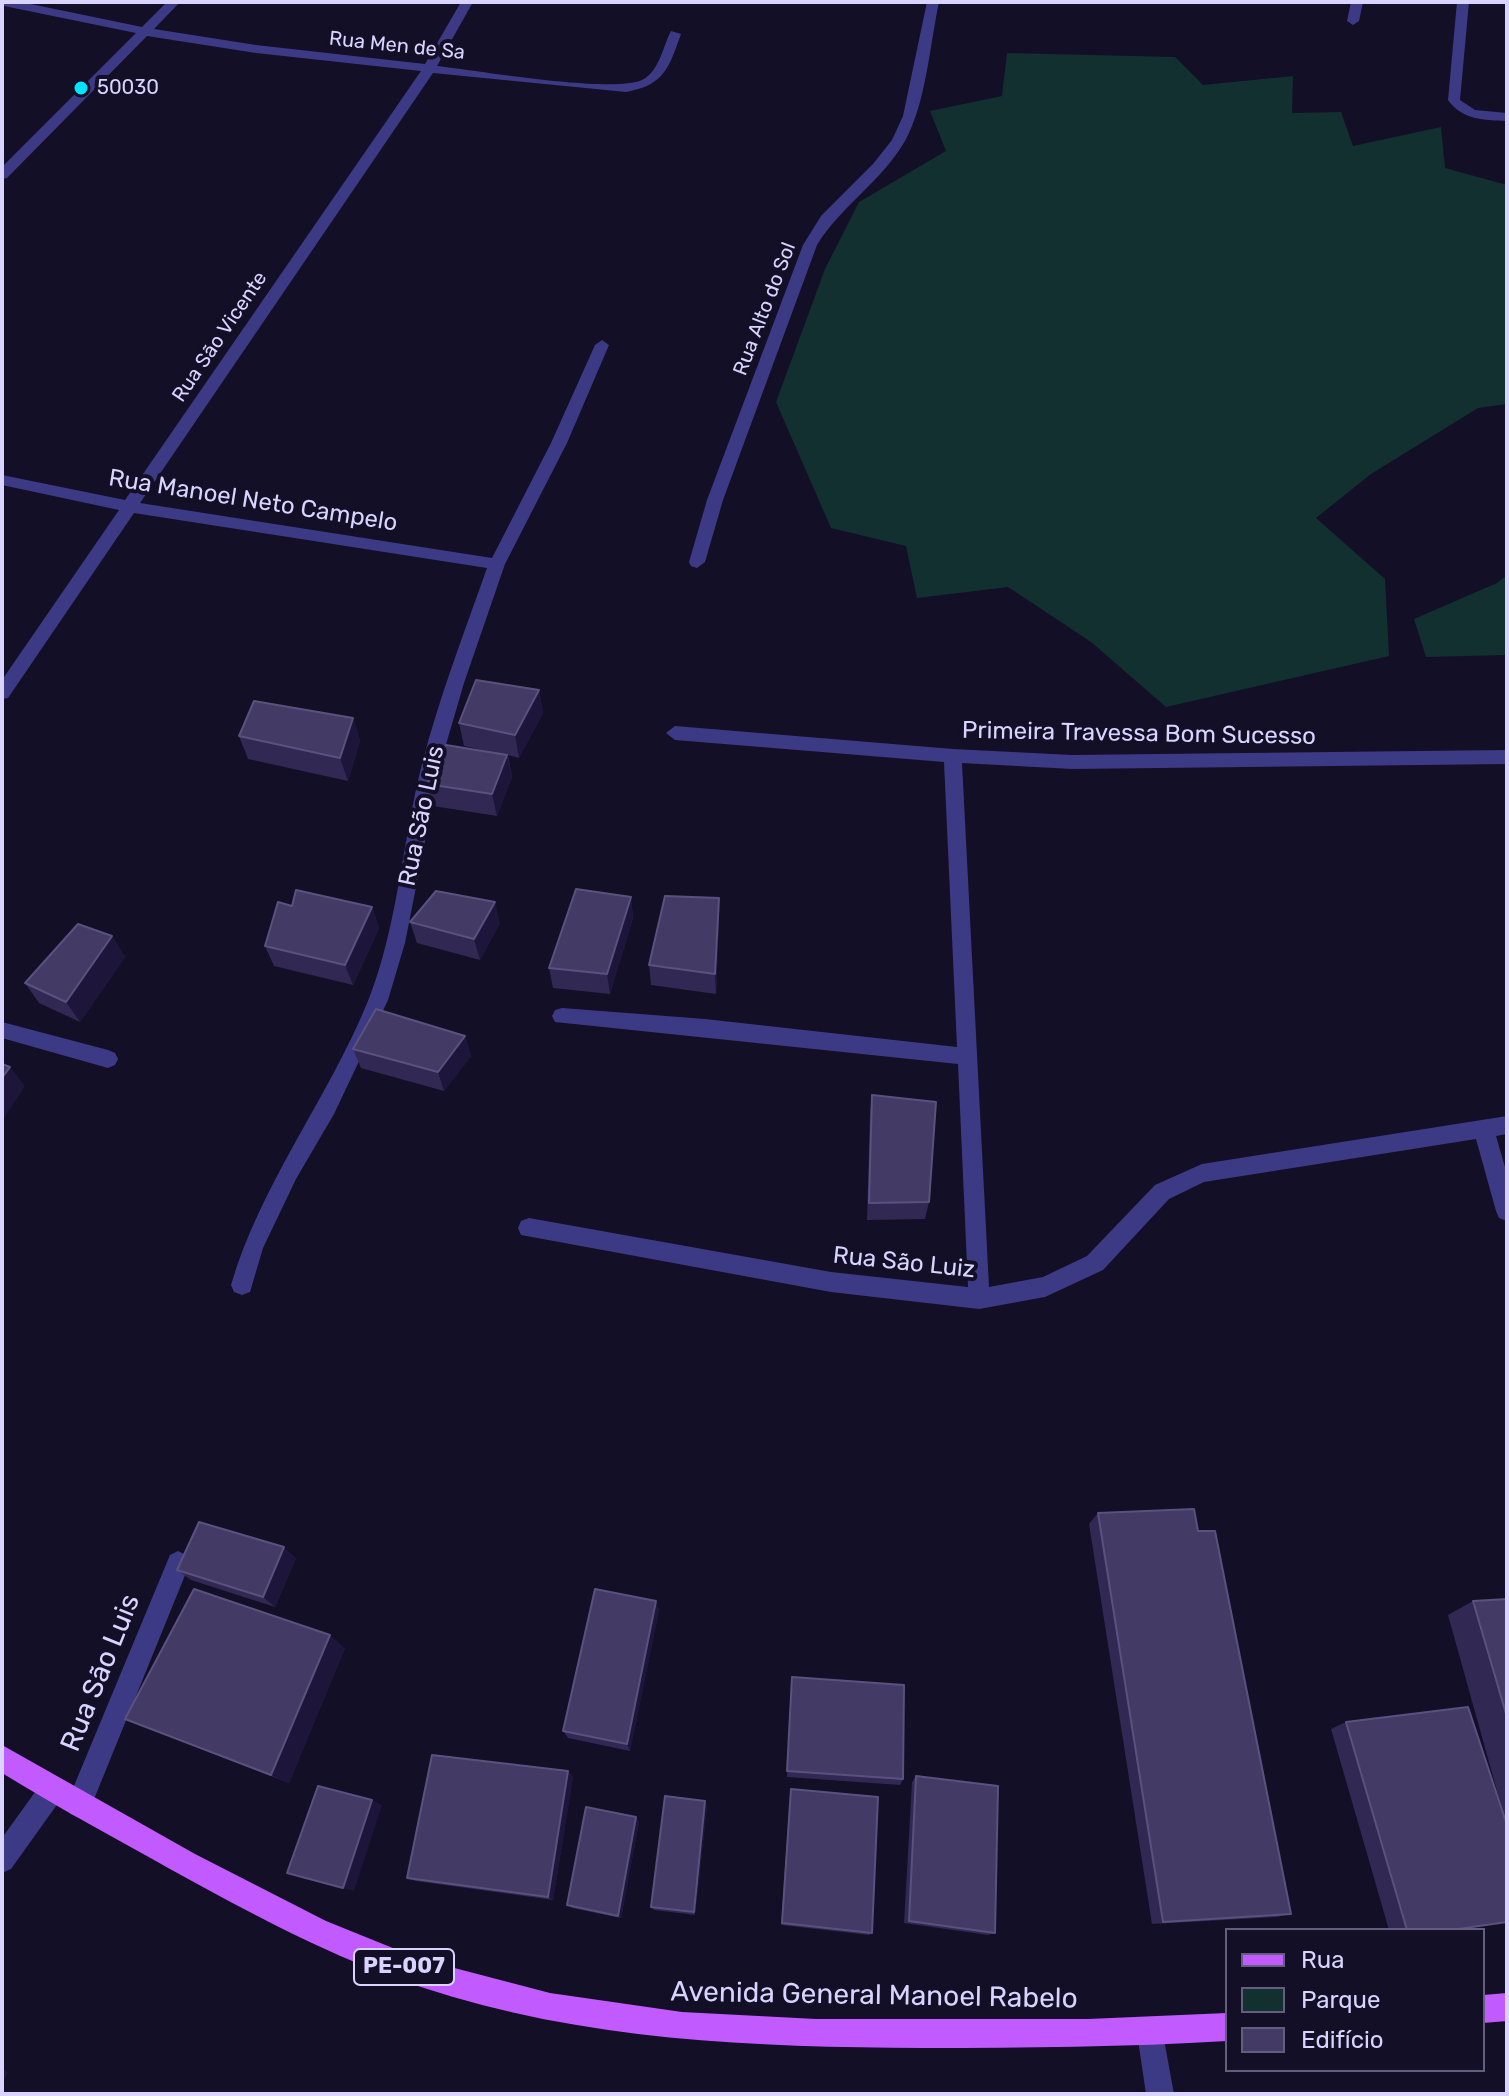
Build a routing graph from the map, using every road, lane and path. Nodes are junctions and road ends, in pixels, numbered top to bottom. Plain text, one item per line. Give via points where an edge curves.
1 (4, 2) edge
2 (174, 2) edge
3 (467, 2) edge
4 (933, 2) edge
5 (1357, 2) edge
6 (1463, 2) edge
7 (1353, 21) dead end
8 (147, 32) junction
9 (675, 34) dead end
10 (429, 69) junction
11 (1507, 117) edge
12 (2, 175) edge
13 (602, 345) dead end
14 (2, 480) edge
15 (131, 507) junction
16 (697, 562) dead end
17 (497, 564) junction
18 (2, 693) edge
19 (675, 733) dead end
20 (953, 756) junction
21 (1507, 757) edge
22 (562, 1016) dead end
23 (2, 1030) edge
24 (968, 1057) junction
25 (108, 1059) dead end
26 (1507, 1125) edge
27 (1484, 1130) junction
28 (1507, 1211) edge
29 (529, 1228) dead end
30 (242, 1285) dead end
31 (979, 1299) junction
32 (178, 1563) edge
33 (2, 1758) edge
34 (52, 1790) junction
35 (79, 1805) junction
36 (2, 1860) edge
37 (1507, 2007) edge
38 (1485, 2009) edge
39 (1225, 2027) edge
40 (1151, 2033) junction
41 (1160, 2094) edge

1 - 8 street, Rua Men de Sa
2 - 8 street
3 - 10 street, Rua São Vicente
4 - 16 street, Rua Alto do Sol via 909,116 898,141 826,219 810,245
5 - 7 street
6 - 11 street via 1454,100 1467,113
8 - 10 street, Rua Men de Sa
8 - 12 street
9 - 10 street, Rua Men de Sa via 660,73 645,87 610,89
10 - 15 street, Rua São Vicente
13 - 17 street, Rua São Luis
14 - 15 street, Rua Manoel Neto Campelo
15 - 17 street, Rua Manoel Neto Campelo
15 - 18 street, Rua São Vicente
17 - 30 street, Rua São Luis via 431,765 395,943 378,1000 259,1234
19 - 20 street, Primeira Travessa Bom Sucesso
20 - 21 street, Primeira Travessa Bom Sucesso via 1072,762
20 - 24 street
22 - 24 street
23 - 25 street
24 - 31 street
26 - 27 street, Rua São Luiz
27 - 28 street
27 - 31 street, Rua São Luiz via 1202,1173 1162,1192 1095,1263 1045,1287
29 - 31 street, Rua São Luiz via 831,1282
32 - 35 street, Rua São Luis
33 - 34 main road, Avenida General Manoel Rabelo / PE-007
34 - 35 main road, Avenida General Manoel Rabelo / PE-007
34 - 36 street
35 - 40 main road, Avenida General Manoel Rabelo / PE-007 via 330,1939 423,1974 517,2000 624,2021 732,2029
37 - 38 main road
39 - 40 main road, Avenida General Manoel Rabelo / PE-007
40 - 41 street

